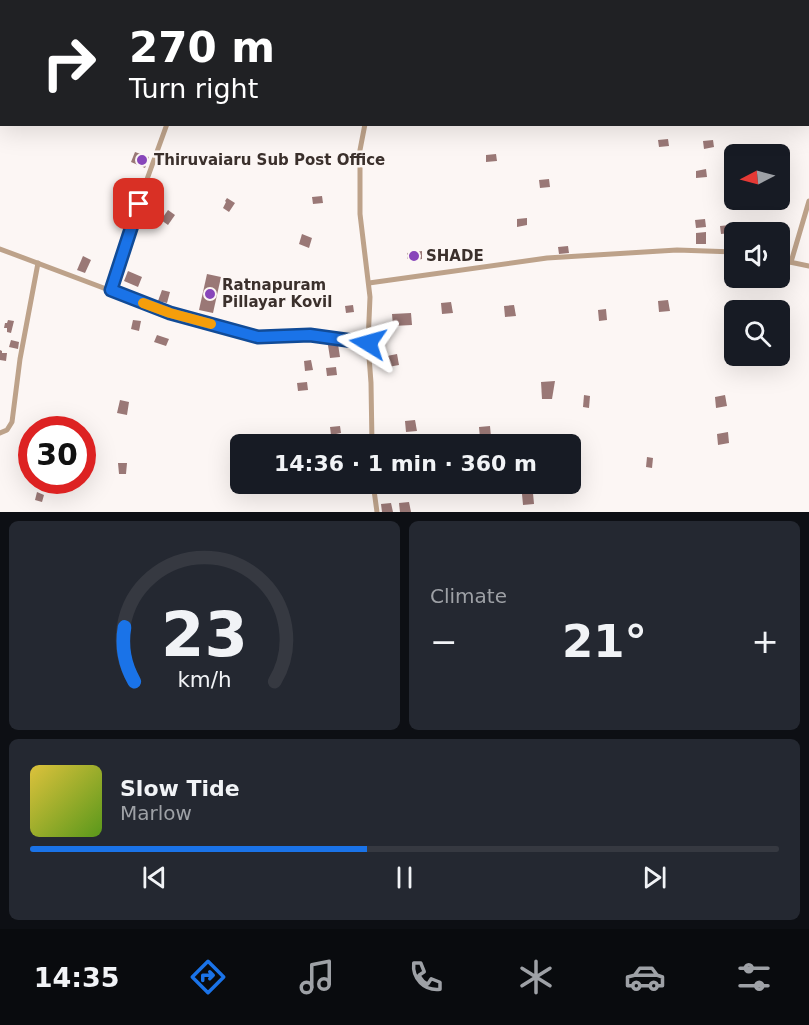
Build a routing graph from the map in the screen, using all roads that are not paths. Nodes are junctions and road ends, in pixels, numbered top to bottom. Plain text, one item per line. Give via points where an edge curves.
1 (166, 126) edge
2 (365, 126) edge
3 (809, 201) edge
4 (0, 249) edge
5 (724, 252) edge
6 (791, 262) joint
7 (38, 263) junction
8 (809, 266) edge
9 (369, 283) junction
10 (111, 290) junction
11 (368, 343) junction
12 (0, 433) edge
13 (372, 434) edge
14 (375, 494) edge
15 (377, 512) edge

1 - 10 street
2 - 9 street via 360,150 360,214
3 - 6 street
4 - 7 street
5 - 9 street via 677,250 547,258
6 - 8 street
7 - 10 street
7 - 12 street via 12,422
9 - 11 street
10 - 11 street via 170,313 258,337 310,335
11 - 13 street
14 - 15 street

